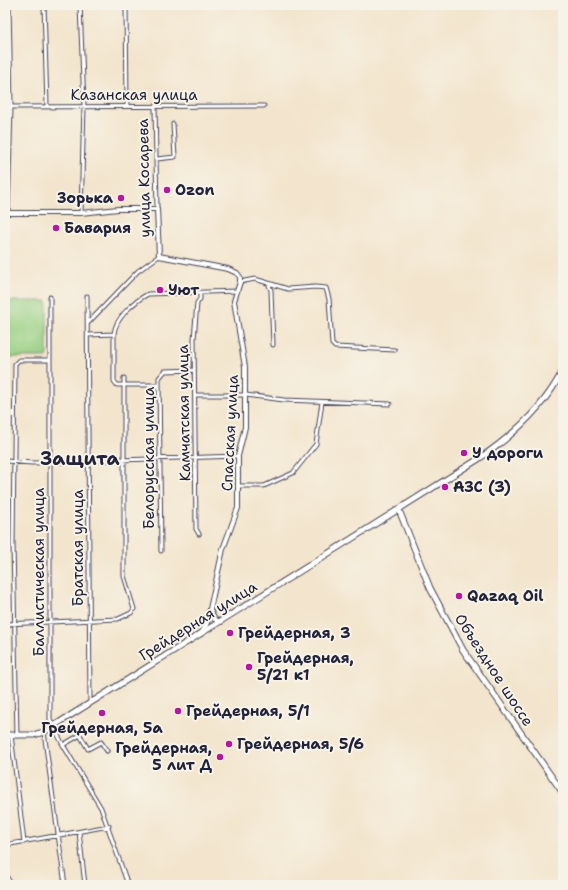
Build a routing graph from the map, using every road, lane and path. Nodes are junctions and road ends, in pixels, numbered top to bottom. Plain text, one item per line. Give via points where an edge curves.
1 (9, 5) edge
2 (44, 5) edge
3 (80, 5) edge
4 (126, 5) edge
5 (5, 41) edge
6 (9, 41) junction
7 (47, 106) junction
8 (84, 106) junction
9 (127, 106) junction
10 (155, 106) junction
11 (264, 106) dead end
12 (5, 107) edge
13 (11, 107) junction
14 (173, 124) dead end
15 (157, 159) junction
16 (157, 209) junction
17 (6, 213) edge
18 (81, 213) junction
19 (159, 256) junction
20 (240, 282) junction
21 (268, 283) junction
22 (237, 291) junction
23 (200, 292) junction
24 (87, 296) dead end
25 (50, 297) dead end
26 (88, 324) junction
27 (114, 334) junction
28 (88, 335) junction
29 (274, 345) dead end
30 (395, 350) dead end
31 (49, 360) junction
32 (194, 370) junction
33 (563, 370) edge
34 (124, 378) dead end
35 (124, 385) junction
36 (159, 385) junction
37 (195, 395) junction
38 (246, 395) junction
39 (322, 402) junction
40 (390, 404) dead end
41 (238, 456) junction
42 (195, 458) junction
43 (161, 460) junction
44 (5, 461) edge
45 (14, 461) junction
46 (89, 461) junction
47 (124, 461) junction
48 (50, 462) junction
49 (238, 486) junction
50 (399, 510) junction
51 (199, 534) dead end
52 (161, 551) dead end
53 (210, 608) junction
54 (50, 621) junction
55 (90, 621) junction
56 (221, 622) junction
57 (5, 624) edge
58 (14, 624) junction
59 (200, 634) junction
60 (90, 703) junction
61 (53, 726) junction
62 (44, 732) junction
63 (8, 735) edge
64 (17, 736) junction
65 (63, 745) junction
66 (106, 750) dead end
67 (563, 793) edge
68 (109, 826) junction
69 (79, 832) junction
70 (59, 835) junction
71 (24, 842) junction
72 (5, 846) edge
73 (5, 873) edge
74 (11, 885) edge
75 (65, 885) edge
76 (85, 885) edge
77 (128, 885) edge

1 - 6 street
2 - 7 street
3 - 8 street
4 - 9 street
5 - 6 street
6 - 13 street
7 - 8 street, Казанская улица
7 - 13 street, Казанская улица
8 - 9 street, Казанская улица
8 - 18 street
9 - 10 street, Казанская улица
10 - 11 street, Казанская улица
10 - 15 street, улица Косарева
12 - 13 street, Казанская улица
13 - 17 street
14 - 15 street via 175,157
15 - 16 street, улица Косарева
16 - 18 street via 118,209
16 - 19 street, улица Косарева
17 - 18 street
19 - 20 street via 228,269 237,273
19 - 26 street, улица Косарева via 138,271
20 - 21 street via 255,279
20 - 22 street, Спасская улица
21 - 29 street via 271,290
21 - 30 street via 294,290 326,288 332,344 335,347
22 - 23 street
22 - 38 street, Спасская улица via 234,302 245,367
23 - 27 street via 148,294 119,320
23 - 32 street, Камчатская улица via 194,339
24 - 26 street, Братская улица
25 - 31 street, Баллистическая улица
26 - 28 street, Братская улица
27 - 28 street
27 - 35 street via 114,381 117,385
28 - 46 street, Братская улица
31 - 45 street via 19,360 15,364
31 - 48 street, Баллистическая улица
32 - 36 street, Белорусская улица via 165,371 161,373
32 - 37 street, Камчатская улица
33 - 50 main road, Грейдерная улица via 543,402 524,424 504,441
34 - 35 street
35 - 36 street
35 - 47 street
36 - 43 street, Белорусская улица
37 - 38 street
37 - 42 street, Камчатская улица
38 - 39 street
38 - 41 street, Спасская улица via 245,427
39 - 40 street
39 - 49 street via 316,444 293,473 264,486
41 - 42 street
41 - 49 street, Спасская улица
42 - 43 street
42 - 51 street, Камчатская улица via 196,529
43 - 47 street
43 - 52 street, Белорусская улица
44 - 45 street
45 - 48 street
45 - 58 street
46 - 47 street
46 - 48 street
46 - 55 street, Братская улица
47 - 55 street via 124,576 134,609 118,619
48 - 54 street, Баллистическая улица
49 - 53 street, Спасская улица via 238,508 223,549
50 - 56 main road, Грейдерная улица
50 - 67 main road, Объездное шоссе via 430,588 455,637
53 - 56 street via 213,617
53 - 59 street, Спасская улица via 207,623
54 - 55 street
54 - 58 street
54 - 61 street, Баллистическая улица via 50,719
55 - 60 street, Братская улица
56 - 59 main road, Грейдерная улица
57 - 58 street
58 - 64 street
59 - 60 main road, Грейдерная улица
60 - 61 main road, Грейдерная улица
61 - 62 main road, Грейдерная улица
61 - 65 street, Баллистическая улица
62 - 64 main road, Грейдерная улица
62 - 70 street
63 - 64 main road, Грейдерная улица
63 - 71 street
65 - 66 street via 80,735 88,750 101,742
65 - 68 street, Баллистическая улица
68 - 69 street
68 - 77 street, Баллистическая улица
69 - 70 street
69 - 76 street
70 - 71 street
70 - 75 street
71 - 72 street
73 - 74 street

